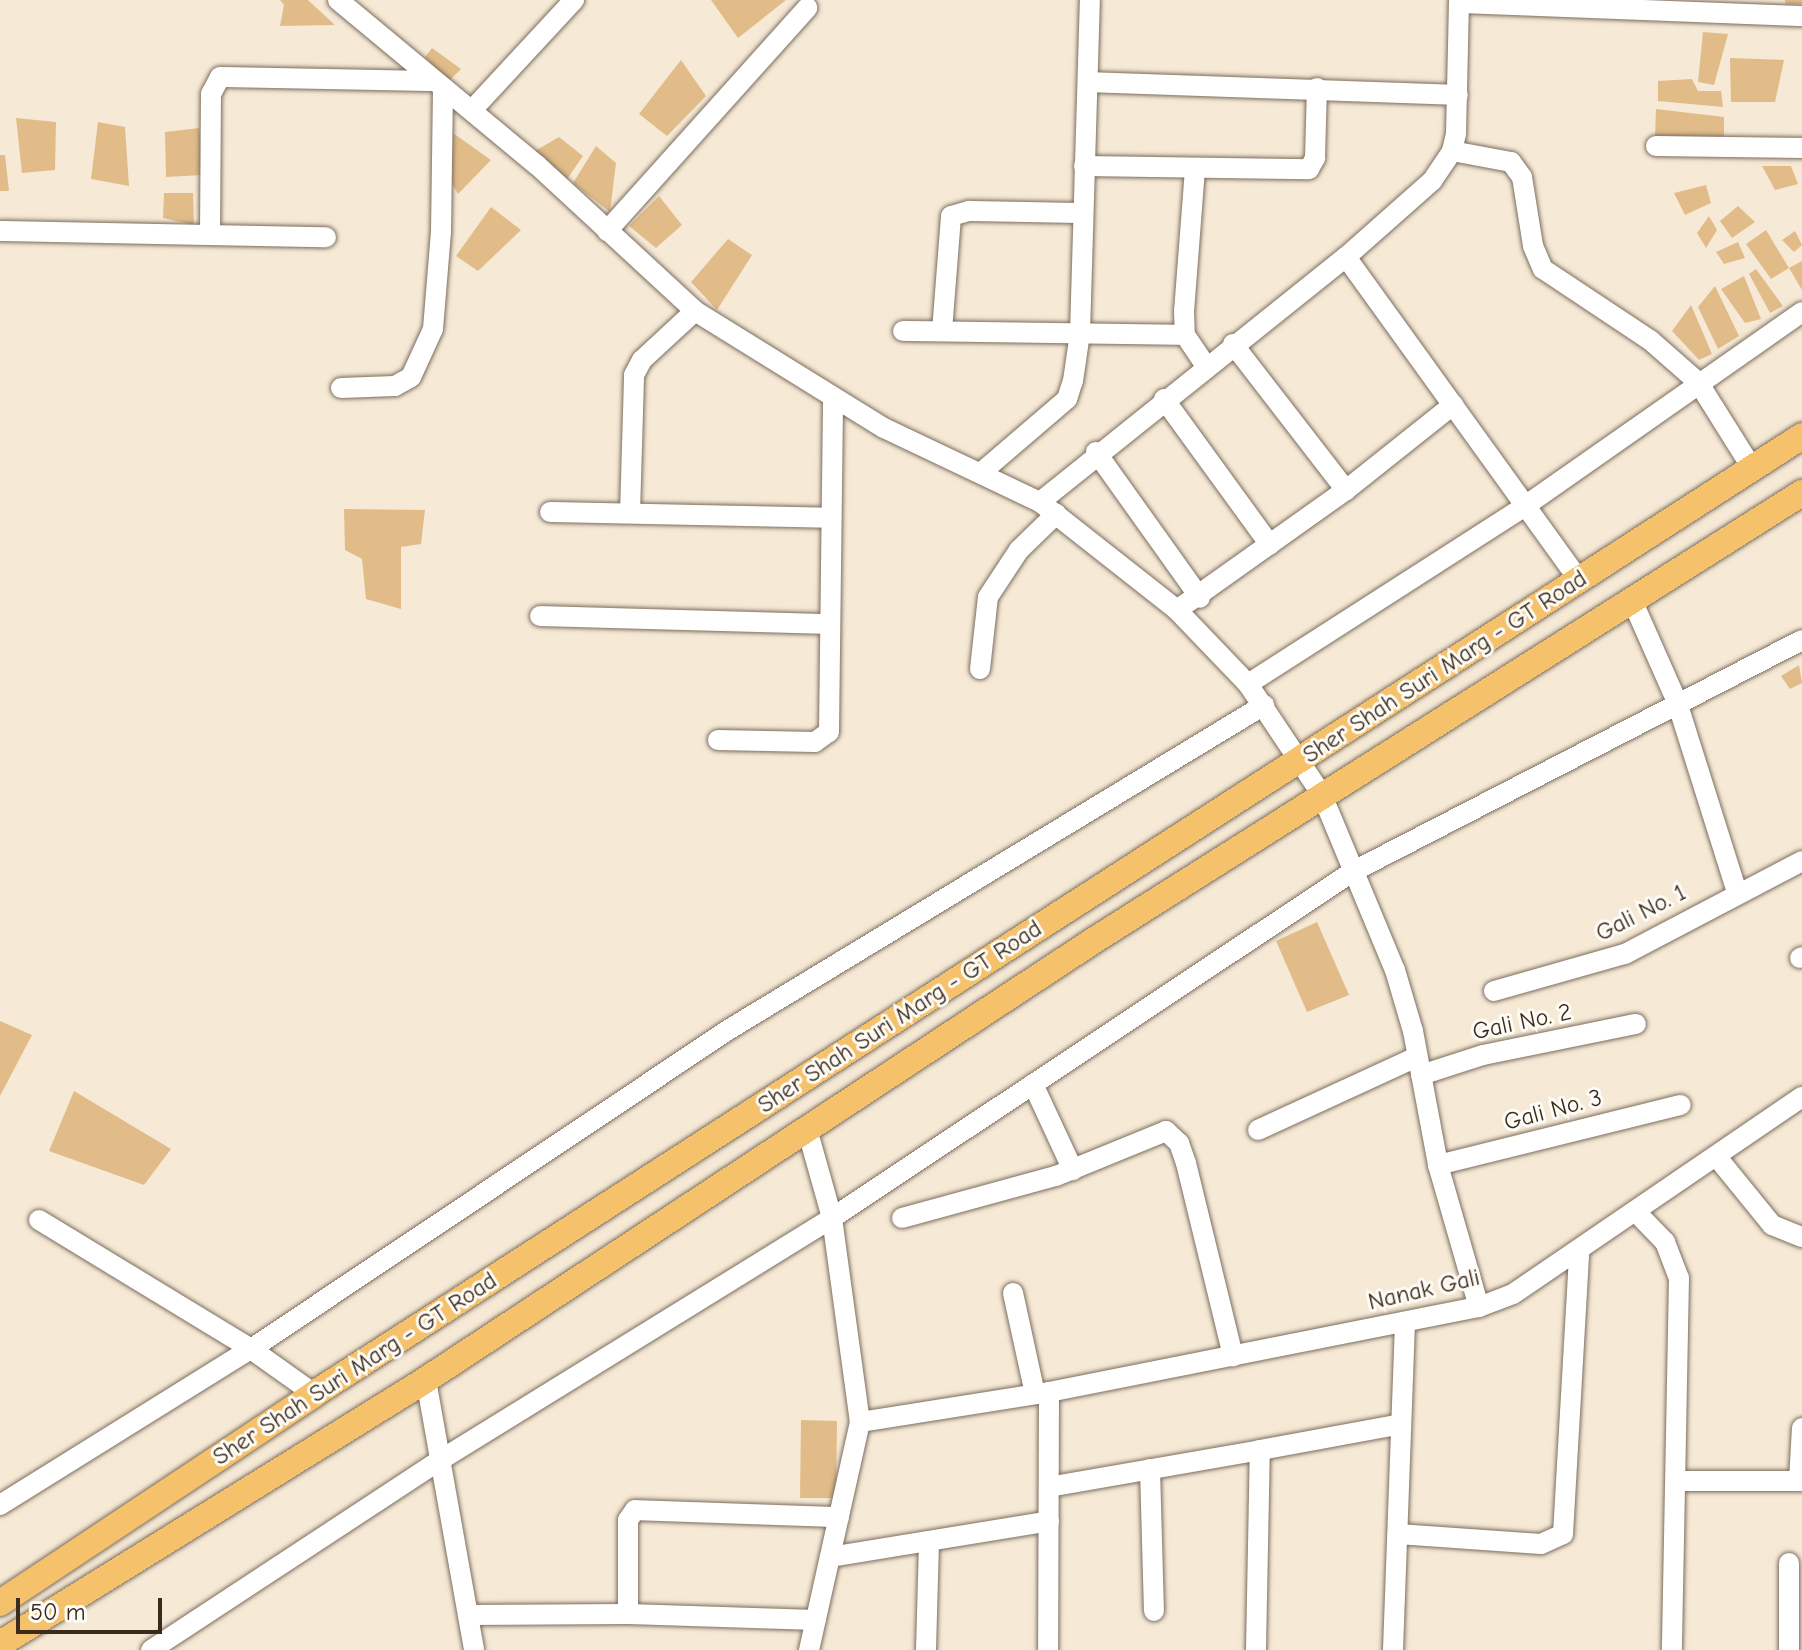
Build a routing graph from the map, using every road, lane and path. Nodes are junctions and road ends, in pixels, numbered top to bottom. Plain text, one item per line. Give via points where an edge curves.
1 (338, 0) edge
2 (574, 0) edge
3 (1090, 0) edge
4 (1459, 1) edge
5 (807, 8) dead end
6 (1802, 16) edge
7 (1089, 82) junction
8 (438, 85) junction
9 (1317, 88) junction
10 (1458, 95) junction
11 (473, 109) junction
12 (1656, 146) dead end
13 (1802, 148) edge
14 (1452, 151) junction
15 (1084, 166) junction
16 (1195, 169) junction
17 (1082, 213) junction
18 (0, 231) edge
19 (607, 231) junction
20 (210, 234) junction
21 (326, 237) dead end
22 (1346, 257) junction
23 (695, 311) junction
24 (1802, 312) edge
25 (903, 331) dead end
26 (942, 331) junction
27 (1080, 333) junction
28 (1185, 335) junction
29 (1233, 344) junction
30 (1206, 366) junction
31 (1698, 382) junction
32 (341, 388) dead end
33 (833, 398) junction
34 (1164, 399) junction
35 (1453, 405) junction
36 (1802, 436) edge
37 (1096, 452) junction
38 (1752, 468) junction
39 (983, 471) junction
40 (1346, 490) junction
41 (1801, 498) edge
42 (1525, 506) junction
43 (1048, 508) junction
44 (550, 512) dead end
45 (630, 513) junction
46 (831, 518) junction
47 (1270, 545) junction
48 (1579, 580) junction
49 (1200, 598) junction
50 (1631, 598) junction
51 (1177, 610) junction
52 (540, 616) dead end
53 (830, 624) junction
54 (1802, 640) edge
55 (980, 669) dead end
56 (1248, 684) junction
57 (1677, 702) junction
58 (1264, 705) junction
59 (718, 740) dead end
60 (1299, 761) junction
61 (1322, 795) junction
62 (1802, 861) edge
63 (1352, 872) junction
64 (1737, 892) junction
65 (1494, 991) dead end
66 (1636, 1024) dead end
67 (1419, 1066) junction
68 (1033, 1084) junction
69 (1802, 1097) edge
70 (1681, 1105) dead end
71 (807, 1129) junction
72 (1258, 1130) dead end
73 (1716, 1156) junction
74 (1438, 1165) junction
75 (1073, 1170) junction
76 (1636, 1212) junction
77 (832, 1218) junction
78 (902, 1218) dead end
79 (39, 1220) dead end
80 (1802, 1237) edge
81 (1579, 1253) junction
82 (1013, 1293) dead end
83 (1479, 1307) junction
84 (1405, 1322) junction
85 (251, 1349) junction
86 (1233, 1356) junction
87 (426, 1380) junction
88 (1042, 1393) junction
89 (314, 1394) junction
90 (860, 1422) junction
91 (1401, 1424) junction
92 (1802, 1428) edge
93 (1260, 1450) junction
94 (442, 1459) junction
95 (1150, 1469) junction
96 (1678, 1481) junction
97 (1801, 1481) edge
98 (1049, 1487) junction
99 (0, 1505) edge
100 (839, 1517) junction
101 (1049, 1521) junction
102 (1398, 1534) junction
103 (929, 1541) junction
104 (830, 1557) junction
105 (1789, 1563) dead end
106 (0, 1603) edge
107 (1154, 1611) dead end
108 (628, 1614) junction
109 (468, 1615) junction
110 (816, 1620) junction
111 (0, 1644) edge
112 (151, 1650) edge
113 (474, 1650) edge
114 (809, 1650) edge
115 (926, 1650) edge
116 (1048, 1650) edge
117 (1256, 1650) edge
118 (1393, 1650) edge
119 (1672, 1650) edge
120 (1789, 1650) edge

1 - 8 street
2 - 11 street
3 - 7 street
4 - 6 street
4 - 10 street
5 - 19 street
7 - 9 street
7 - 15 street
8 - 11 street
8 - 20 street via 220,77 211,94
8 - 32 street via 441,232 433,329 411,377 395,386
9 - 10 street
9 - 16 street via 1315,158 1309,169
10 - 14 street
11 - 19 street
12 - 13 street
14 - 22 street via 1432,181
14 - 31 street via 1511,162 1522,177 1533,246 1543,269 1650,340
15 - 16 street
15 - 17 street
16 - 28 street
17 - 26 street via 969,211 951,216
17 - 27 street
18 - 20 street
19 - 23 street
20 - 21 street
22 - 29 street
22 - 35 street
23 - 33 street
23 - 45 street via 642,360 634,375
24 - 31 street
25 - 26 street
26 - 27 street
27 - 28 street
27 - 39 street via 1067,399
28 - 30 street
29 - 30 street
29 - 40 street
30 - 34 street
31 - 38 street
31 - 42 street
33 - 39 street via 884,428
33 - 46 street
34 - 37 street
34 - 47 street
35 - 40 street
35 - 42 street
36 - 38 main road, Sher Shah Suri Marg - GT Road
37 - 43 street
37 - 49 street
38 - 48 main road, Sher Shah Suri Marg - GT Road
39 - 43 street
40 - 47 street
41 - 50 main road, Sher Shah Suri Marg - GT Road
42 - 48 street
42 - 56 street
43 - 51 street
43 - 55 street via 988,597
44 - 45 street
45 - 46 street
46 - 53 street
47 - 49 street
48 - 60 main road, Sher Shah Suri Marg - GT Road
49 - 51 street
50 - 57 street
50 - 61 main road, Sher Shah Suri Marg - GT Road
51 - 56 street
52 - 53 street
53 - 59 street via 829,732 824,739
54 - 57 street
56 - 58 street
57 - 63 street
57 - 64 street
58 - 60 street
58 - 85 street via 728,1030
60 - 61 street
60 - 89 main road, Sher Shah Suri Marg - GT Road
61 - 63 street
61 - 71 main road, Sher Shah Suri Marg - GT Road
62 - 64 street, Gali No. 1
63 - 67 street via 1395,970
63 - 68 street
64 - 65 street, Gali No. 1 via 1625,954
66 - 67 street, Gali No. 2
67 - 72 street, Gali No. 2
67 - 74 street
68 - 75 street
68 - 77 street
69 - 73 street, Nanak Gali
70 - 74 street, Gali No. 3
71 - 77 street
71 - 87 main road, Sher Shah Suri Marg - GT Road
73 - 76 street, Nanak Gali
73 - 80 street via 1772,1225
74 - 83 street
75 - 78 street
75 - 86 street via 1158,1132 1172,1134 1186,1163
76 - 81 street, Nanak Gali
76 - 96 street via 1665,1242 1679,1278
77 - 90 street
77 - 94 street
79 - 85 street
81 - 83 street, Nanak Gali via 1541,1280
81 - 102 street via 1563,1534 1541,1544
82 - 88 street
83 - 84 street, Nanak Gali
84 - 86 street, Nanak Gali
84 - 91 street
85 - 89 street
85 - 99 street
86 - 88 street, Nanak Gali
87 - 94 street
87 - 111 main road, Sher Shah Suri Marg - GT Road
88 - 90 street, Nanak Gali
88 - 98 street
89 - 106 main road, Sher Shah Suri Marg - GT Road
90 - 100 street
91 - 93 street
91 - 102 street
92 - 97 street
93 - 95 street
93 - 117 street
94 - 109 street
94 - 112 street
95 - 98 street
95 - 107 street
96 - 97 street
96 - 119 street
98 - 101 street
100 - 104 street
100 - 108 street via 635,1510 628,1520
101 - 103 street
101 - 116 street
102 - 118 street
103 - 104 street
103 - 115 street
104 - 110 street
105 - 120 street
108 - 109 street
108 - 110 street
109 - 113 street
110 - 114 street

